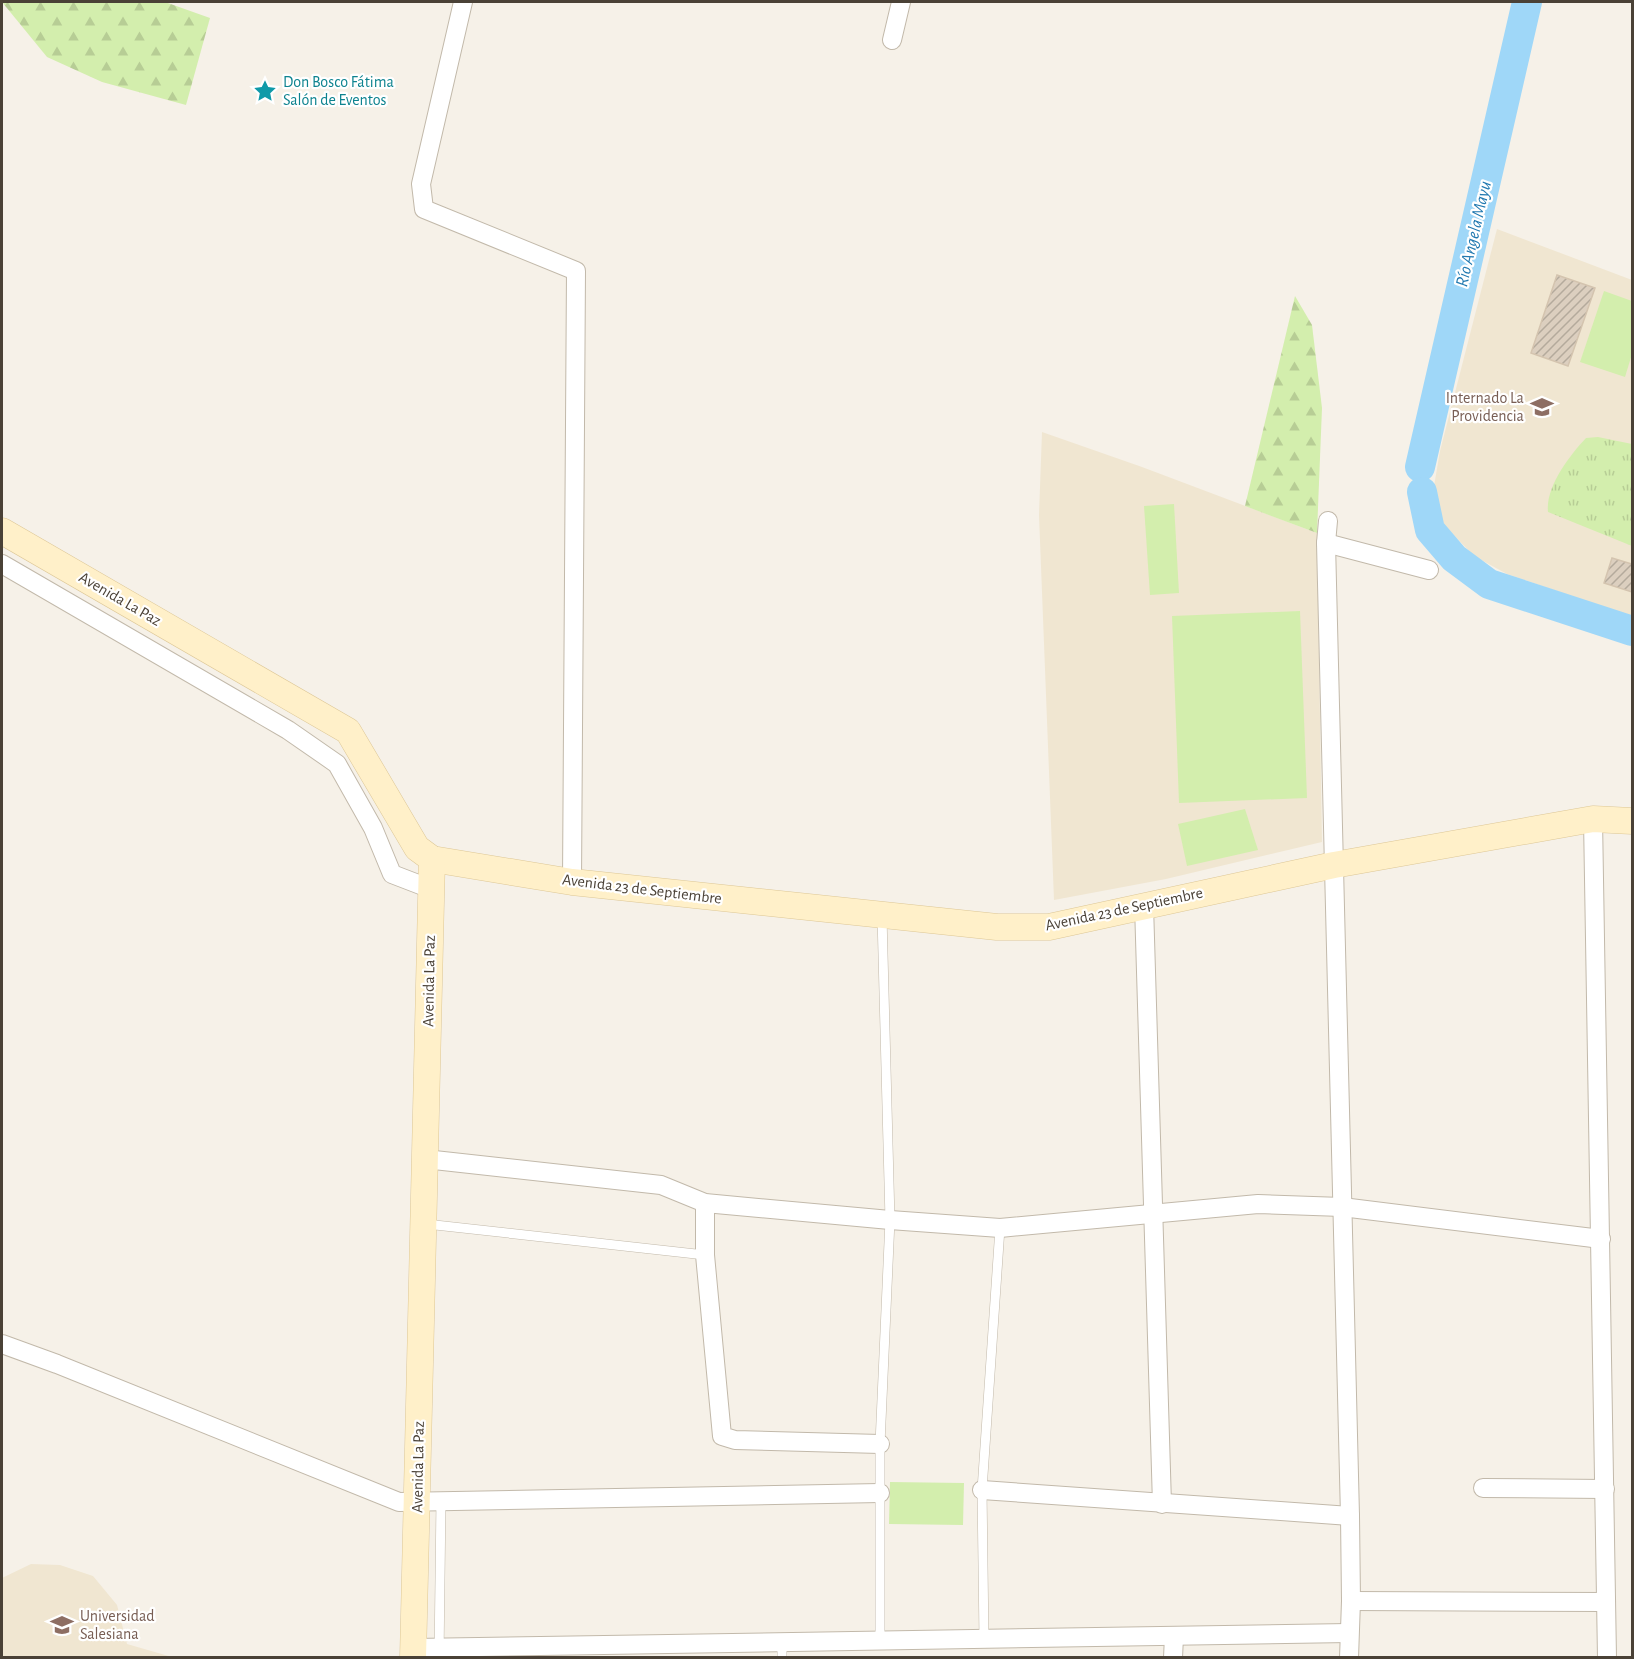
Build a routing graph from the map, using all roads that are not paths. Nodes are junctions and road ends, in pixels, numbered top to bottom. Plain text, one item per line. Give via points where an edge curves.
1 (463, 2) edge
2 (901, 2) edge
3 (892, 40) dead end
4 (1328, 521) dead end
5 (2, 531) edge
6 (1326, 543) junction
7 (2, 564) edge
8 (1430, 570) dead end
9 (1593, 819) junction
10 (1632, 821) edge
11 (432, 859) junction
12 (1334, 866) junction
13 (572, 882) junction
14 (431, 889) junction
15 (1144, 905) junction
16 (882, 916) junction
17 (425, 1159) junction
18 (705, 1203) junction
19 (1342, 1207) junction
20 (1153, 1214) junction
21 (890, 1220) junction
22 (424, 1224) junction
23 (1000, 1228) junction
24 (1601, 1239) junction
25 (705, 1255) junction
26 (2, 1344) edge
27 (880, 1444) junction
28 (1483, 1488) dead end
29 (1605, 1489) junction
30 (982, 1490) junction
31 (880, 1493) junction
32 (429, 1500) junction
33 (1162, 1504) junction
34 (1350, 1516) junction
35 (1351, 1601) junction
36 (1605, 1602) junction
37 (1349, 1633) junction
38 (1174, 1636) junction
39 (984, 1639) junction
40 (880, 1641) junction
41 (931, 1649) edge
42 (782, 1650) edge
43 (637, 1651) edge
44 (413, 1653) edge
45 (439, 1653) edge
46 (1173, 1658) edge
47 (1349, 1658) edge
48 (1607, 1658) edge

1 - 13 street via 421,184 424,209 576,271
2 - 3 street
4 - 6 street
5 - 11 main road, Avenida La Paz via 348,731 417,848
6 - 8 street
6 - 12 street
7 - 14 street via 288,730 337,764 373,828 392,874
9 - 10 main road, Avenida 23 de Septiembre
9 - 12 main road, Avenida 23 de Septiembre
9 - 24 street
11 - 13 main road, Avenida 23 de Septiembre
11 - 14 main road, Avenida La Paz
12 - 15 main road, Avenida 23 de Septiembre
12 - 19 street
13 - 16 main road, Avenida 23 de Septiembre
14 - 17 main road, Avenida La Paz
15 - 16 main road, Avenida 23 de Septiembre via 1049,927 997,927
15 - 20 street
16 - 21 lane
17 - 18 street via 661,1185
17 - 22 main road, Avenida La Paz
18 - 21 street
18 - 25 street
19 - 20 street via 1258,1204
19 - 24 street
19 - 34 street
20 - 23 street
20 - 33 street
21 - 23 street
21 - 27 lane
22 - 25 lane
22 - 32 main road, Avenida La Paz
23 - 30 lane
24 - 29 street
25 - 27 street via 722,1436 735,1440
26 - 32 street via 399,1502
27 - 31 lane
28 - 29 street
29 - 36 street
30 - 33 street
30 - 39 lane
31 - 32 street
31 - 40 lane
32 - 44 main road, Avenida La Paz
32 - 45 lane
33 - 34 street
34 - 35 street
35 - 36 street
35 - 37 street
36 - 48 street
37 - 38 street
37 - 47 street
38 - 39 street
38 - 46 street
39 - 41 street
40 - 41 street
40 - 42 street
42 - 43 street
43 - 45 street
44 - 45 street

